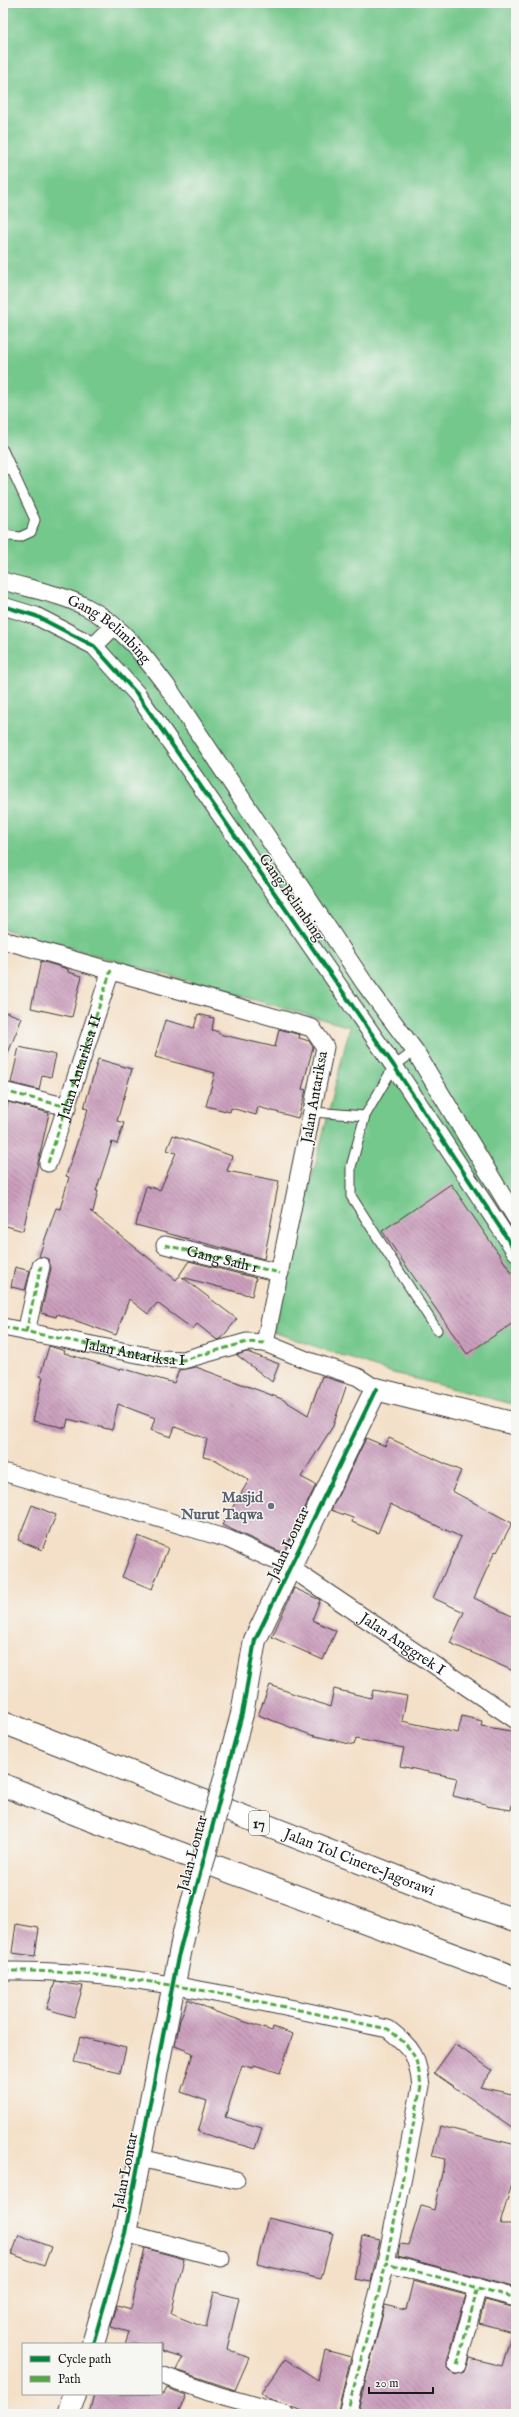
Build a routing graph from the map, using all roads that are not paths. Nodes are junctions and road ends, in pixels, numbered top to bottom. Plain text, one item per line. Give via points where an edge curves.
1 (3, 450) edge
2 (8, 469) edge
3 (3, 535) edge
4 (3, 581) edge
5 (3, 606) edge
6 (114, 626) junction
7 (94, 646) junction
8 (3, 940) edge
9 (111, 970) junction
10 (415, 1051) junction
11 (394, 1066) junction
12 (3, 1091) edge
13 (68, 1107) junction
14 (313, 1112) junction
15 (365, 1116) junction
16 (48, 1163) dead end
17 (516, 1218) edge
18 (165, 1245) dead end
19 (516, 1252) edge
20 (41, 1266) dead end
21 (280, 1273) junction
22 (3, 1327) edge
23 (437, 1330) dead end
24 (26, 1332) junction
25 (265, 1343) junction
26 (376, 1389) junction
27 (516, 1424) edge
28 (3, 1472) edge
29 (289, 1567) junction
30 (516, 1720) edge
31 (3, 1722) edge
32 (3, 1785) edge
33 (3, 1794) edge
34 (91, 1820) junction
35 (516, 1920) edge
36 (3, 1972) edge
37 (516, 1978) edge
38 (174, 1985) junction
39 (140, 2158) junction
40 (236, 2180) dead end
41 (125, 2233) junction
42 (222, 2258) dead end
43 (386, 2263) junction
44 (478, 2287) junction
45 (516, 2298) edge
46 (93, 2343) edge
47 (457, 2365) dead end
48 (162, 2375) edge
49 (75, 2395) edge
50 (68, 2414) edge
51 (285, 2414) edge
52 (347, 2414) edge

1 - 2 lane
2 - 3 lane via 35,520 31,532 20,537
4 - 6 street, Gang Belimbing via 87,607
5 - 7 street, Gang Belimbing via 36,616
6 - 7 street
6 - 10 street, Gang Belimbing via 143,655 171,692 365,984
7 - 11 street, Gang Belimbing via 137,694
8 - 9 street, Jalan Antariksa
9 - 13 street, Jalan Antariksa II
9 - 14 street, Jalan Antariksa via 312,1028 325,1046
10 - 11 lane
10 - 17 street, Gang Belimbing
11 - 15 lane
11 - 19 street, Gang Belimbing
12 - 13 street
13 - 16 street, Jalan Antariksa II
14 - 15 lane
14 - 21 street, Jalan Antariksa
15 - 23 lane via 351,1167 350,1196
18 - 21 street, Gang Saih 1
20 - 24 street
21 - 25 street, Jalan Antariksa
22 - 24 street, Jalan Antariksa I
24 - 25 street, Jalan Antariksa I via 162,1359 183,1360 247,1342
25 - 26 street via 358,1377
26 - 27 main road
26 - 29 main road, Jalan Lontar
28 - 29 street, Jalan Anggrek I via 228,1539
29 - 30 street, Jalan Anggrek I
29 - 38 main road, Jalan Lontar, bridge via 255,1640 242,1714 184,1933
31 - 35 main road, Jalan Tol Cinere–Jagorawi / 17 via 456,1900
32 - 34 main road
33 - 34 main road
34 - 37 main road
36 - 38 street via 35,1971
38 - 39 main road, Jalan Lontar
38 - 43 street via 388,2029 409,2046 418,2064 421,2086
39 - 40 street
39 - 41 main road, Jalan Lontar
41 - 42 street
41 - 46 main road, Jalan Lontar
43 - 44 street
43 - 52 street
44 - 45 street
44 - 47 street
48 - 51 street via 220,2396
49 - 50 main road

